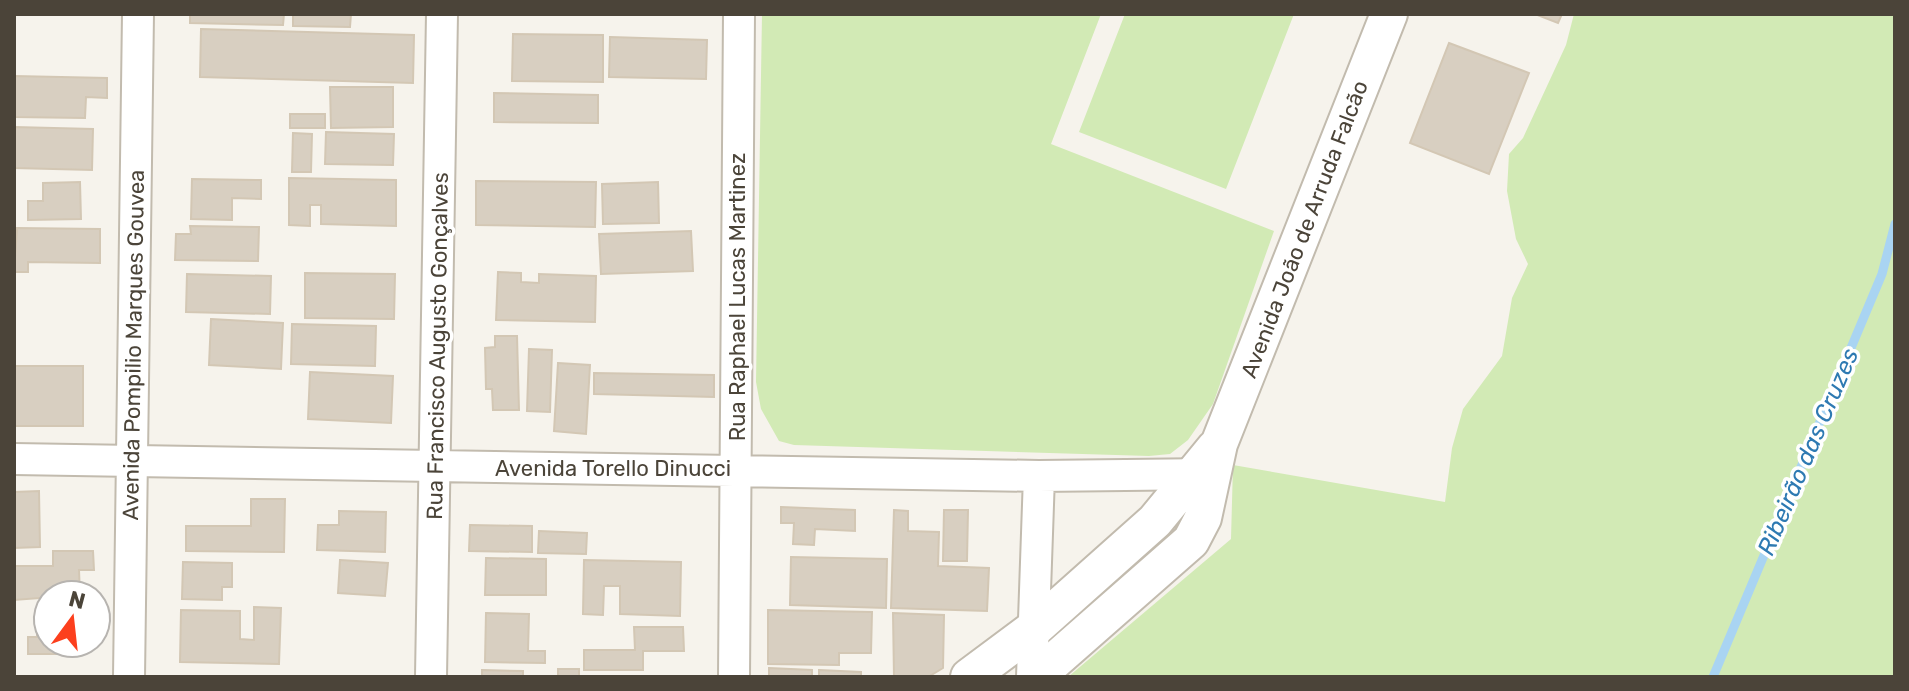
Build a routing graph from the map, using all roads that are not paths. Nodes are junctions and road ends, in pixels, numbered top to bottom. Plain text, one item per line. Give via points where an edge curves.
1 (138, 14) edge
2 (442, 14) edge
3 (739, 14) edge
4 (1389, 14) edge
5 (14, 459) edge
6 (131, 460) junction
7 (1208, 464) junction
8 (435, 467) junction
9 (735, 469) junction
10 (1039, 476) junction
11 (1036, 627) junction
12 (129, 677) edge
13 (431, 677) edge
14 (734, 677) edge
15 (969, 677) edge
16 (1034, 677) edge

1 - 6 street, Avenida Pompilio Marques Gouvea
2 - 8 street, Rua Francisco Augusto Gonçalves
3 - 9 street, Rua Raphael Lucas Martinez
4 - 7 street, Avenida João de Arruda Falcão
5 - 6 street, Avenida Torello Dinucci
6 - 8 street, Avenida Torello Dinucci
6 - 12 street, Avenida Pompilio Marques Gouvea
7 - 10 street, Avenida Torello Dinucci
7 - 11 street via 1155,521
7 - 16 street via 1203,518 1191,541
8 - 9 street, Avenida Torello Dinucci
8 - 13 street, Rua Francisco Augusto Gonçalves
9 - 10 street, Avenida Torello Dinucci
9 - 14 street, Rua Raphael Lucas Martinez
10 - 11 street
11 - 15 street
11 - 16 street

